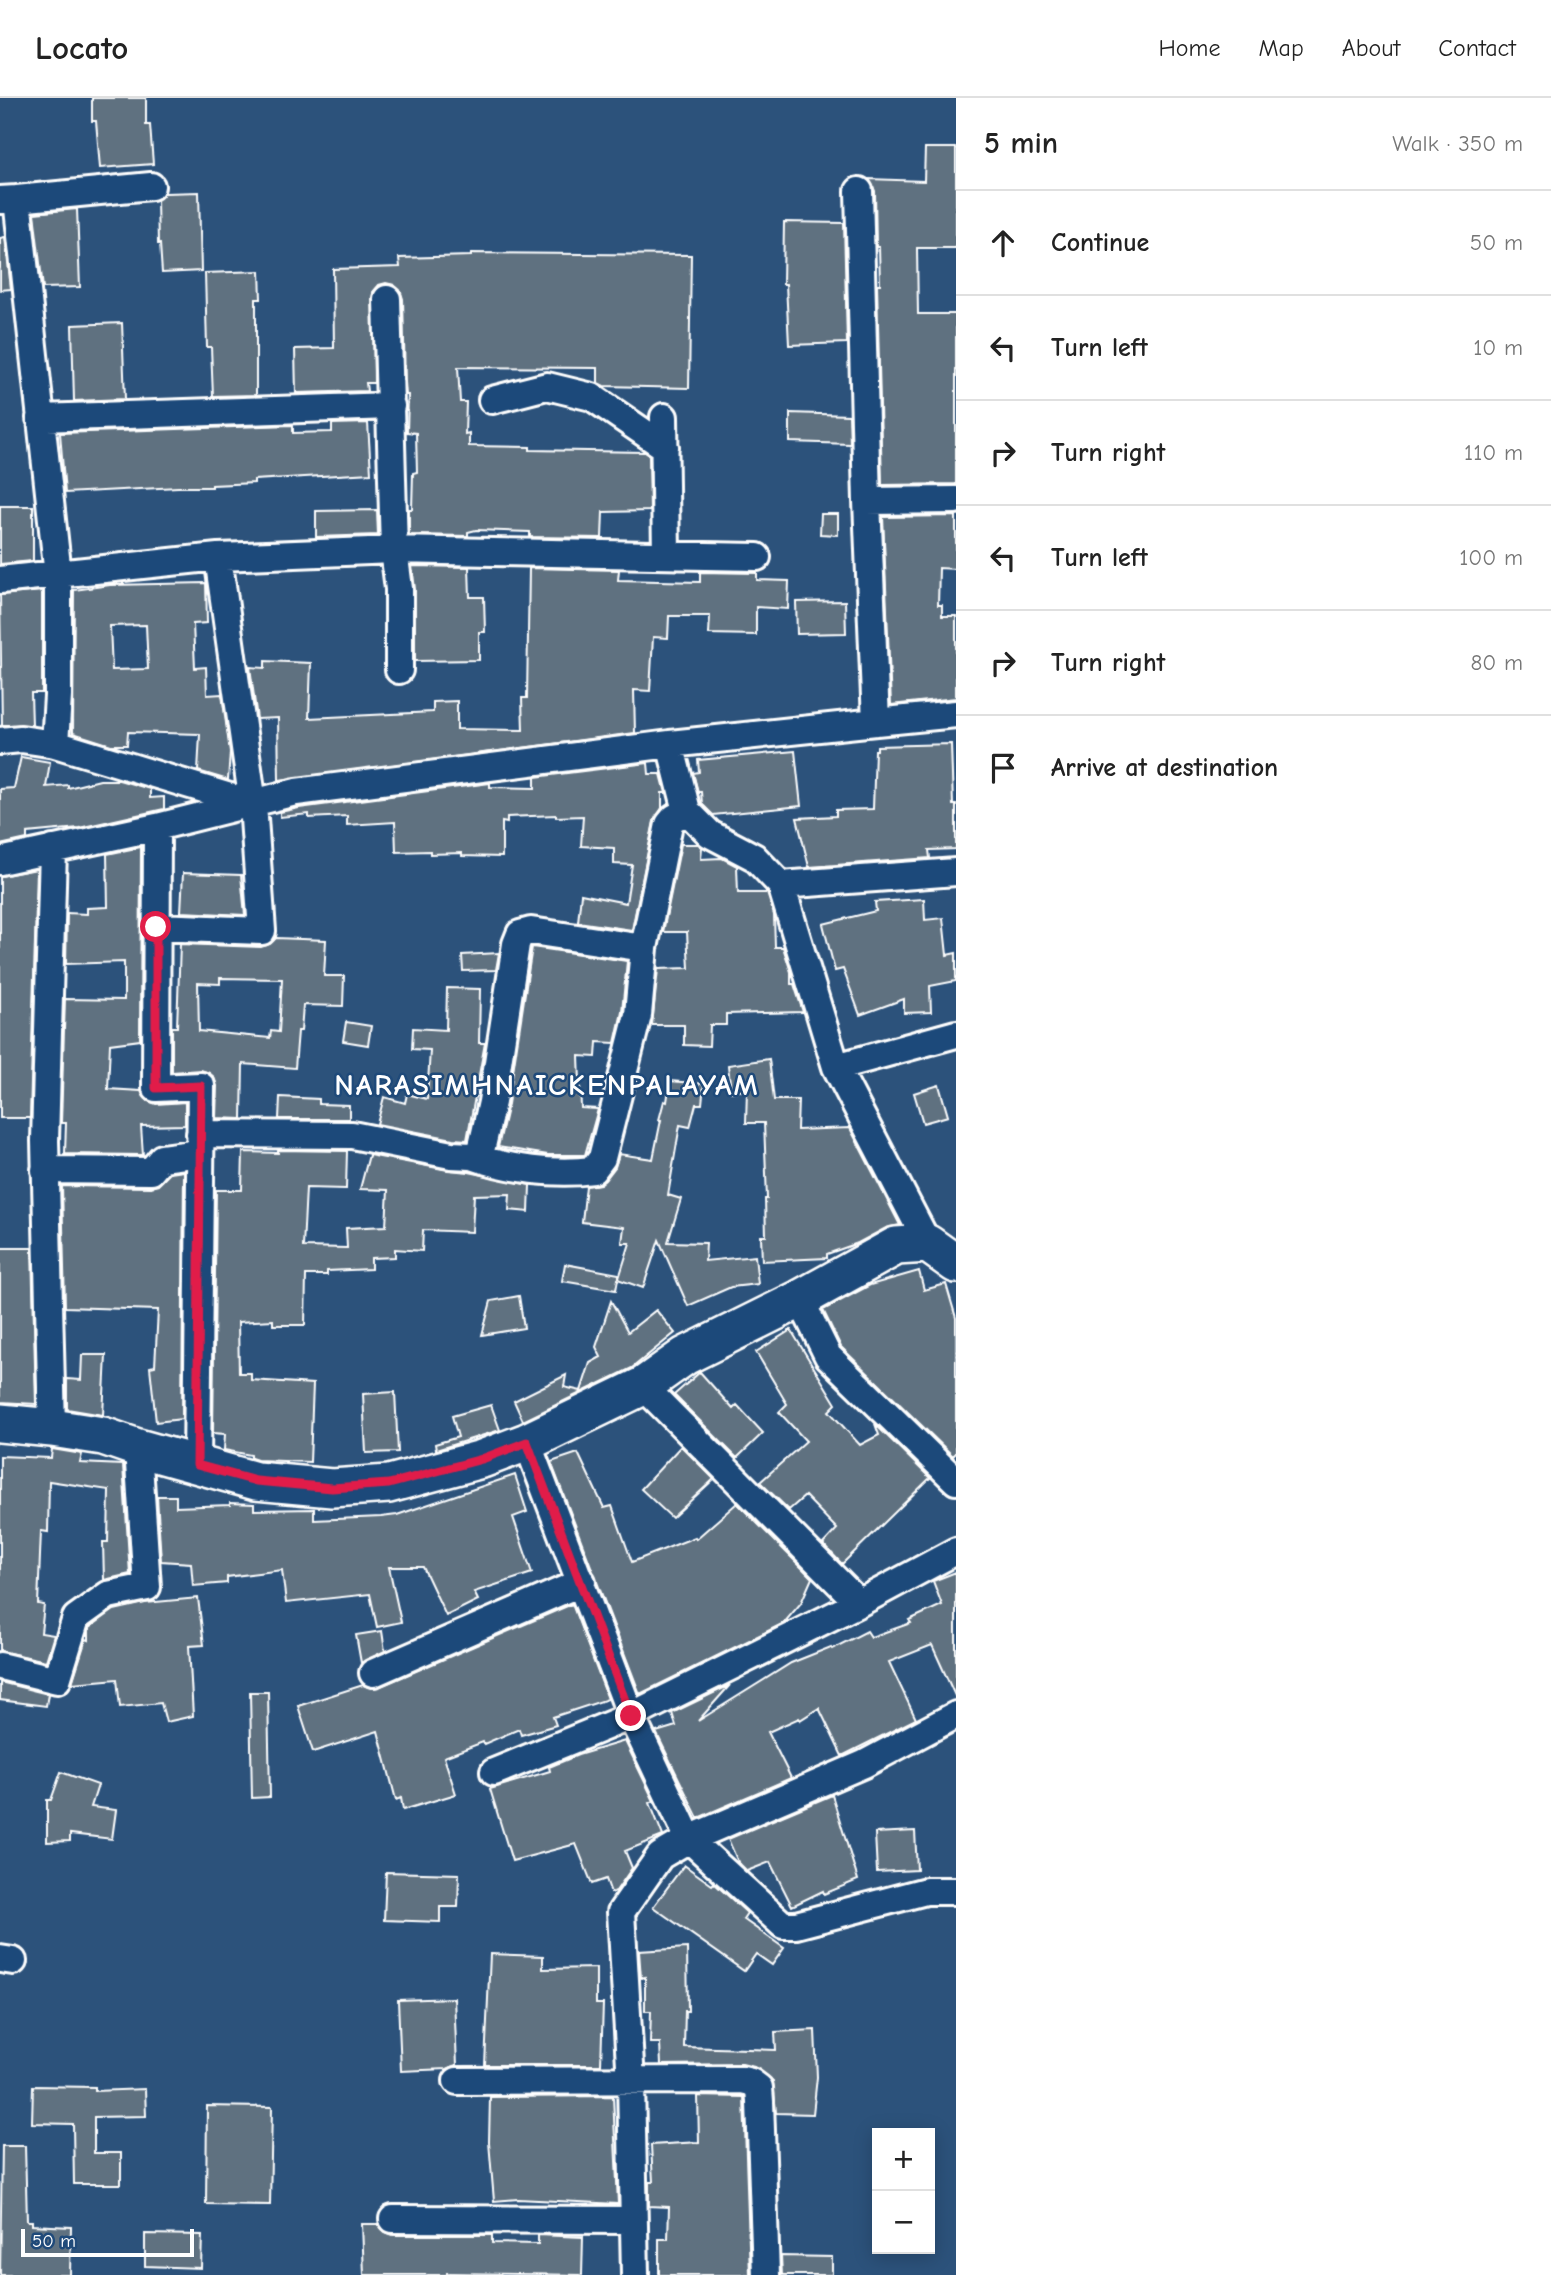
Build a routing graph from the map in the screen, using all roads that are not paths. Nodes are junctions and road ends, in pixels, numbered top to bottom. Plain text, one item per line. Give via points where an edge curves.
1 (151, 186) dead end
2 (859, 191) dead end
3 (8, 200) edge
4 (387, 299) dead end
5 (492, 400) dead end
6 (391, 405) junction
7 (664, 417) dead end
8 (40, 418) junction
9 (665, 447) junction
10 (956, 500) edge
11 (867, 501) junction
12 (394, 550) junction
13 (666, 554) junction
14 (757, 556) dead end
15 (218, 557) junction
16 (58, 575) junction
17 (0, 580) edge
18 (399, 670) dead end
19 (956, 714) edge
20 (876, 722) junction
21 (0, 741) edge
22 (55, 744) junction
23 (670, 744) junction
24 (253, 804) junction
25 (687, 811) junction
26 (157, 827) junction
27 (53, 849) junction
28 (0, 861) edge
29 (956, 873) edge
30 (781, 885) junction
31 (156, 927) junction
32 (644, 948) junction
33 (956, 1034) edge
34 (835, 1067) junction
35 (200, 1143) junction
36 (472, 1156) junction
37 (46, 1170) junction
38 (942, 1254) edge
39 (800, 1299) junction
40 (643, 1386) junction
41 (0, 1423) edge
42 (52, 1428) junction
43 (527, 1442) junction
44 (138, 1448) junction
45 (197, 1465) junction
46 (956, 1480) edge
47 (956, 1550) edge
48 (582, 1582) junction
49 (859, 1602) junction
50 (0, 1666) edge
51 (373, 1673) dead end
52 (956, 1715) edge
53 (631, 1716) junction
54 (494, 1772) dead end
55 (689, 1839) junction
56 (956, 1891) edge
57 (457, 2081) dead end
58 (631, 2082) junction
59 (393, 2219) dead end
60 (633, 2220) junction
61 (635, 2275) edge
62 (766, 2275) edge

1 - 3 street
2 - 11 street
3 - 8 street
4 - 6 street
5 - 9 street via 547,386 592,397
6 - 8 street
6 - 12 street
7 - 9 street
8 - 16 street
9 - 13 street
10 - 11 street
11 - 20 street
12 - 13 street
12 - 15 street
12 - 18 street
13 - 14 street
15 - 16 street
15 - 24 street
16 - 17 street
16 - 22 street
19 - 20 street
20 - 23 street
21 - 22 street
22 - 24 street
23 - 24 street via 296,792
23 - 25 street
24 - 26 street
24 - 31 street via 262,931
25 - 30 street via 710,834 754,857
25 - 32 street via 668,824
26 - 27 street
26 - 31 street
27 - 28 street
27 - 37 street
29 - 30 street
30 - 34 street
31 - 35 street via 156,1088 201,1086
32 - 36 street via 638,1015 602,1158 593,1170 527,1168
32 - 36 street via 531,931 520,934 492,1102 481,1151
33 - 34 street
34 - 38 street
35 - 36 street via 352,1135
35 - 37 street via 162,1158 151,1171
35 - 45 street
37 - 42 street
38 - 39 street via 896,1246
39 - 40 street via 685,1356
39 - 46 street via 828,1356
40 - 43 street
40 - 49 street
41 - 42 street
42 - 44 street via 103,1436
43 - 45 street via 389,1484 332,1488 256,1481
43 - 48 street
44 - 45 street
44 - 50 street via 147,1587 108,1595 76,1618 57,1680
47 - 49 street
48 - 51 street
48 - 53 street
49 - 53 street
52 - 55 street via 864,1764
53 - 54 street
53 - 55 street
55 - 56 street via 783,1925 926,1891
55 - 58 street via 660,1856 621,1912
57 - 58 street
58 - 60 street
58 - 62 street via 742,2080 759,2088
59 - 60 street
60 - 61 street

